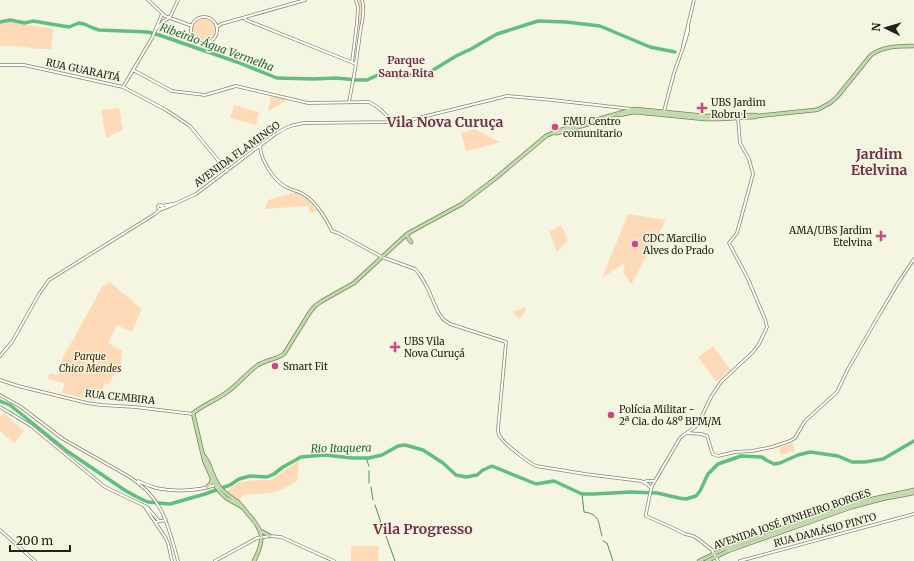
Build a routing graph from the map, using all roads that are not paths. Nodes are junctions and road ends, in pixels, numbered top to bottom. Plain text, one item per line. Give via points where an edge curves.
1 (148, 0) edge
2 (178, 0) edge
3 (304, 0) edge
4 (356, 0) edge
5 (362, 0) edge
6 (694, 0) edge
7 (162, 14) junction
8 (165, 16) junction
9 (169, 18) junction
10 (244, 18) junction
11 (215, 22) junction
12 (221, 24) junction
13 (159, 26) junction
14 (192, 26) junction
15 (217, 27) junction
16 (156, 30) junction
17 (914, 46) edge
18 (352, 63) junction
19 (356, 64) junction
20 (0, 65) edge
21 (133, 70) junction
22 (123, 87) junction
23 (349, 102) junction
24 (619, 108) junction
25 (635, 109) junction
26 (622, 113) junction
27 (663, 114) junction
28 (738, 117) junction
29 (392, 122) junction
30 (260, 146) junction
31 (227, 171) junction
32 (407, 234) junction
33 (411, 242) dead end
34 (382, 257) junction
35 (914, 259) edge
36 (910, 265) junction
37 (914, 268) edge
38 (0, 356) edge
39 (0, 380) edge
40 (0, 395) edge
41 (0, 407) edge
42 (193, 414) junction
43 (686, 433) junction
44 (204, 456) junction
45 (212, 478) junction
46 (135, 480) junction
47 (654, 481) junction
48 (644, 482) junction
49 (217, 486) junction
50 (207, 487) junction
51 (651, 489) junction
52 (914, 492) edge
53 (144, 506) junction
54 (914, 514) edge
55 (166, 520) junction
56 (159, 521) junction
57 (155, 522) junction
58 (0, 530) edge
59 (260, 530) junction
60 (270, 536) junction
61 (262, 538) junction
62 (715, 555) junction
63 (35, 561) edge
64 (172, 561) edge
65 (178, 561) edge
66 (215, 561) edge
67 (254, 561) edge
68 (334, 561) edge
69 (700, 561) edge
70 (707, 561) edge
71 (718, 561) edge
72 (740, 561) edge

1 - 7 street
2 - 9 street
3 - 10 street
4 - 18 street via 357,23
5 - 19 street via 364,5
6 - 27 street via 687,36
7 - 8 street
7 - 16 street
8 - 9 street
8 - 13 street
9 - 13 street
9 - 14 street
10 - 12 street
10 - 18 street
11 - 12 street
11 - 14 street via 203,17 197,19
11 - 15 street
12 - 15 street
13 - 16 street
14 - 15 street via 195,39 205,43 214,38
16 - 21 street
17 - 28 main road via 892,46 877,51 837,97 819,109
18 - 19 street
19 - 23 street
20 - 22 street, RUA GUARAITÁ via 24,65
21 - 22 street
21 - 23 street via 172,91 205,95 236,86 308,103
22 - 31 street, RUA GUARAITÁ via 190,126
23 - 29 street via 370,103
24 - 25 street, AVENIDA FLAMINGO
24 - 26 street
24 - 29 street, AVENIDA FLAMINGO via 507,96 406,121
25 - 26 main road
25 - 27 main road
26 - 27 main road
26 - 32 main road via 545,136 462,204
27 - 28 main road
28 - 43 street via 740,143 749,158 753,174 736,235 729,243 767,324 759,344 721,382 697,426
29 - 30 street, AVENIDA FLAMINGO via 300,124 285,128
30 - 31 street, AVENIDA FLAMINGO
30 - 34 street via 263,159 272,174 284,186 307,196 332,231
31 - 38 street, AVENIDA FLAMINGO via 196,194 161,208 49,280 12,342
32 - 33 main road
32 - 34 main road
34 - 42 main road via 352,284 313,308 284,354 259,364 232,389
34 - 48 street via 417,271 438,312 446,322 506,342 498,430 503,441 525,460 536,466
35 - 36 street
36 - 37 street
36 - 43 street via 888,299 837,392 805,421 793,440 752,451 718,456 713,454 707,436
39 - 42 street, RUA CEMBIRA via 87,403
40 - 46 street via 63,439
41 - 53 street via 31,426 105,487
42 - 44 main road
43 - 47 street via 680,438
44 - 45 main road
44 - 49 main road
45 - 49 main road
45 - 50 main road
46 - 50 street via 166,490
46 - 55 street via 153,497
47 - 48 street
47 - 51 street
48 - 51 street
49 - 50 street
49 - 59 main road via 242,507
51 - 62 street via 646,516 698,538
52 - 62 main road, AVENIDA JOSÉ PINHEIRO BORGES via 852,507
53 - 56 street
53 - 57 street
54 - 72 street, RUA DAMÁSIO PINTO
55 - 56 street
55 - 65 street
56 - 57 street
57 - 64 street via 168,543
58 - 63 street
59 - 60 main road
59 - 61 main road
60 - 61 street
60 - 68 street via 282,537
61 - 66 street via 257,538
61 - 67 main road
62 - 69 main road, AVENIDA JOSÉ PINHEIRO BORGES
62 - 70 main road, AVENIDA JOSÉ PINHEIRO BORGES
62 - 71 street

